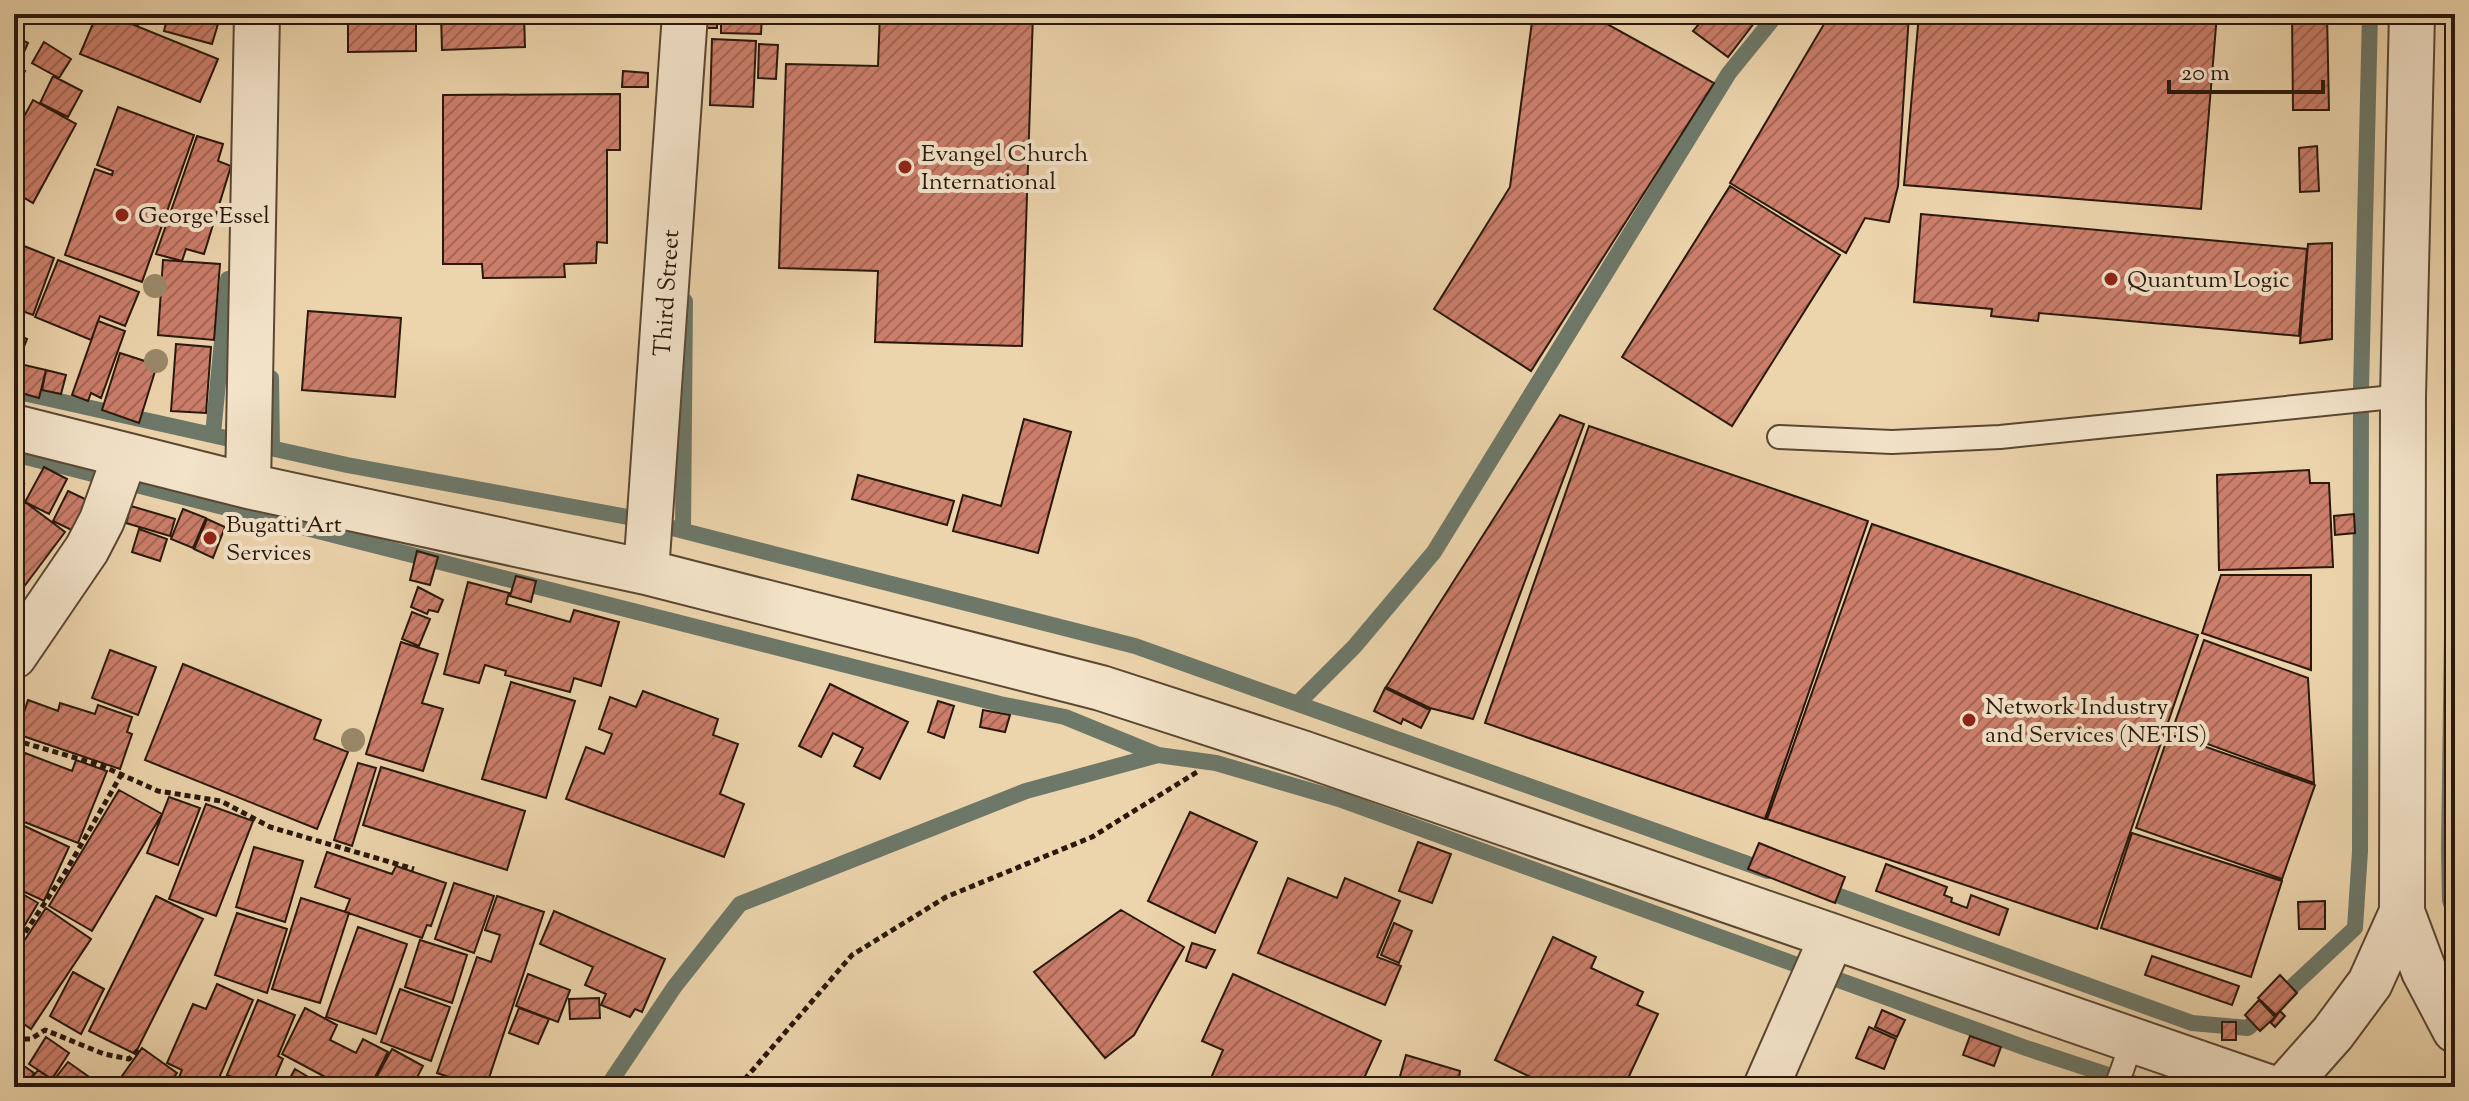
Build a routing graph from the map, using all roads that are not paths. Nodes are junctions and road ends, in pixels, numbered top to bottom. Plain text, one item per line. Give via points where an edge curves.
1 (257, 14) edge
2 (685, 14) edge
3 (2412, 14) edge
4 (2403, 396) junction
5 (14, 427) edge
6 (1779, 437) dead end
7 (125, 456) junction
8 (248, 486) junction
9 (646, 572) junction
10 (14, 656) edge
11 (2402, 912) junction
12 (1832, 937) junction
13 (2455, 1030) edge
14 (2132, 1042) junction
15 (1766, 1087) edge
16 (2116, 1087) edge
17 (2268, 1087) edge
18 (2285, 1087) edge

1 - 8 street
2 - 9 street, Third Street
3 - 4 street
4 - 6 lane via 2000,437 1892,442
4 - 11 street
5 - 7 street
7 - 8 street
7 - 10 street via 87,549
8 - 9 street
9 - 12 street via 1101,688
11 - 13 street via 2424,971
11 - 18 street via 2370,983
12 - 14 street
12 - 15 street
14 - 16 lane
14 - 17 street

